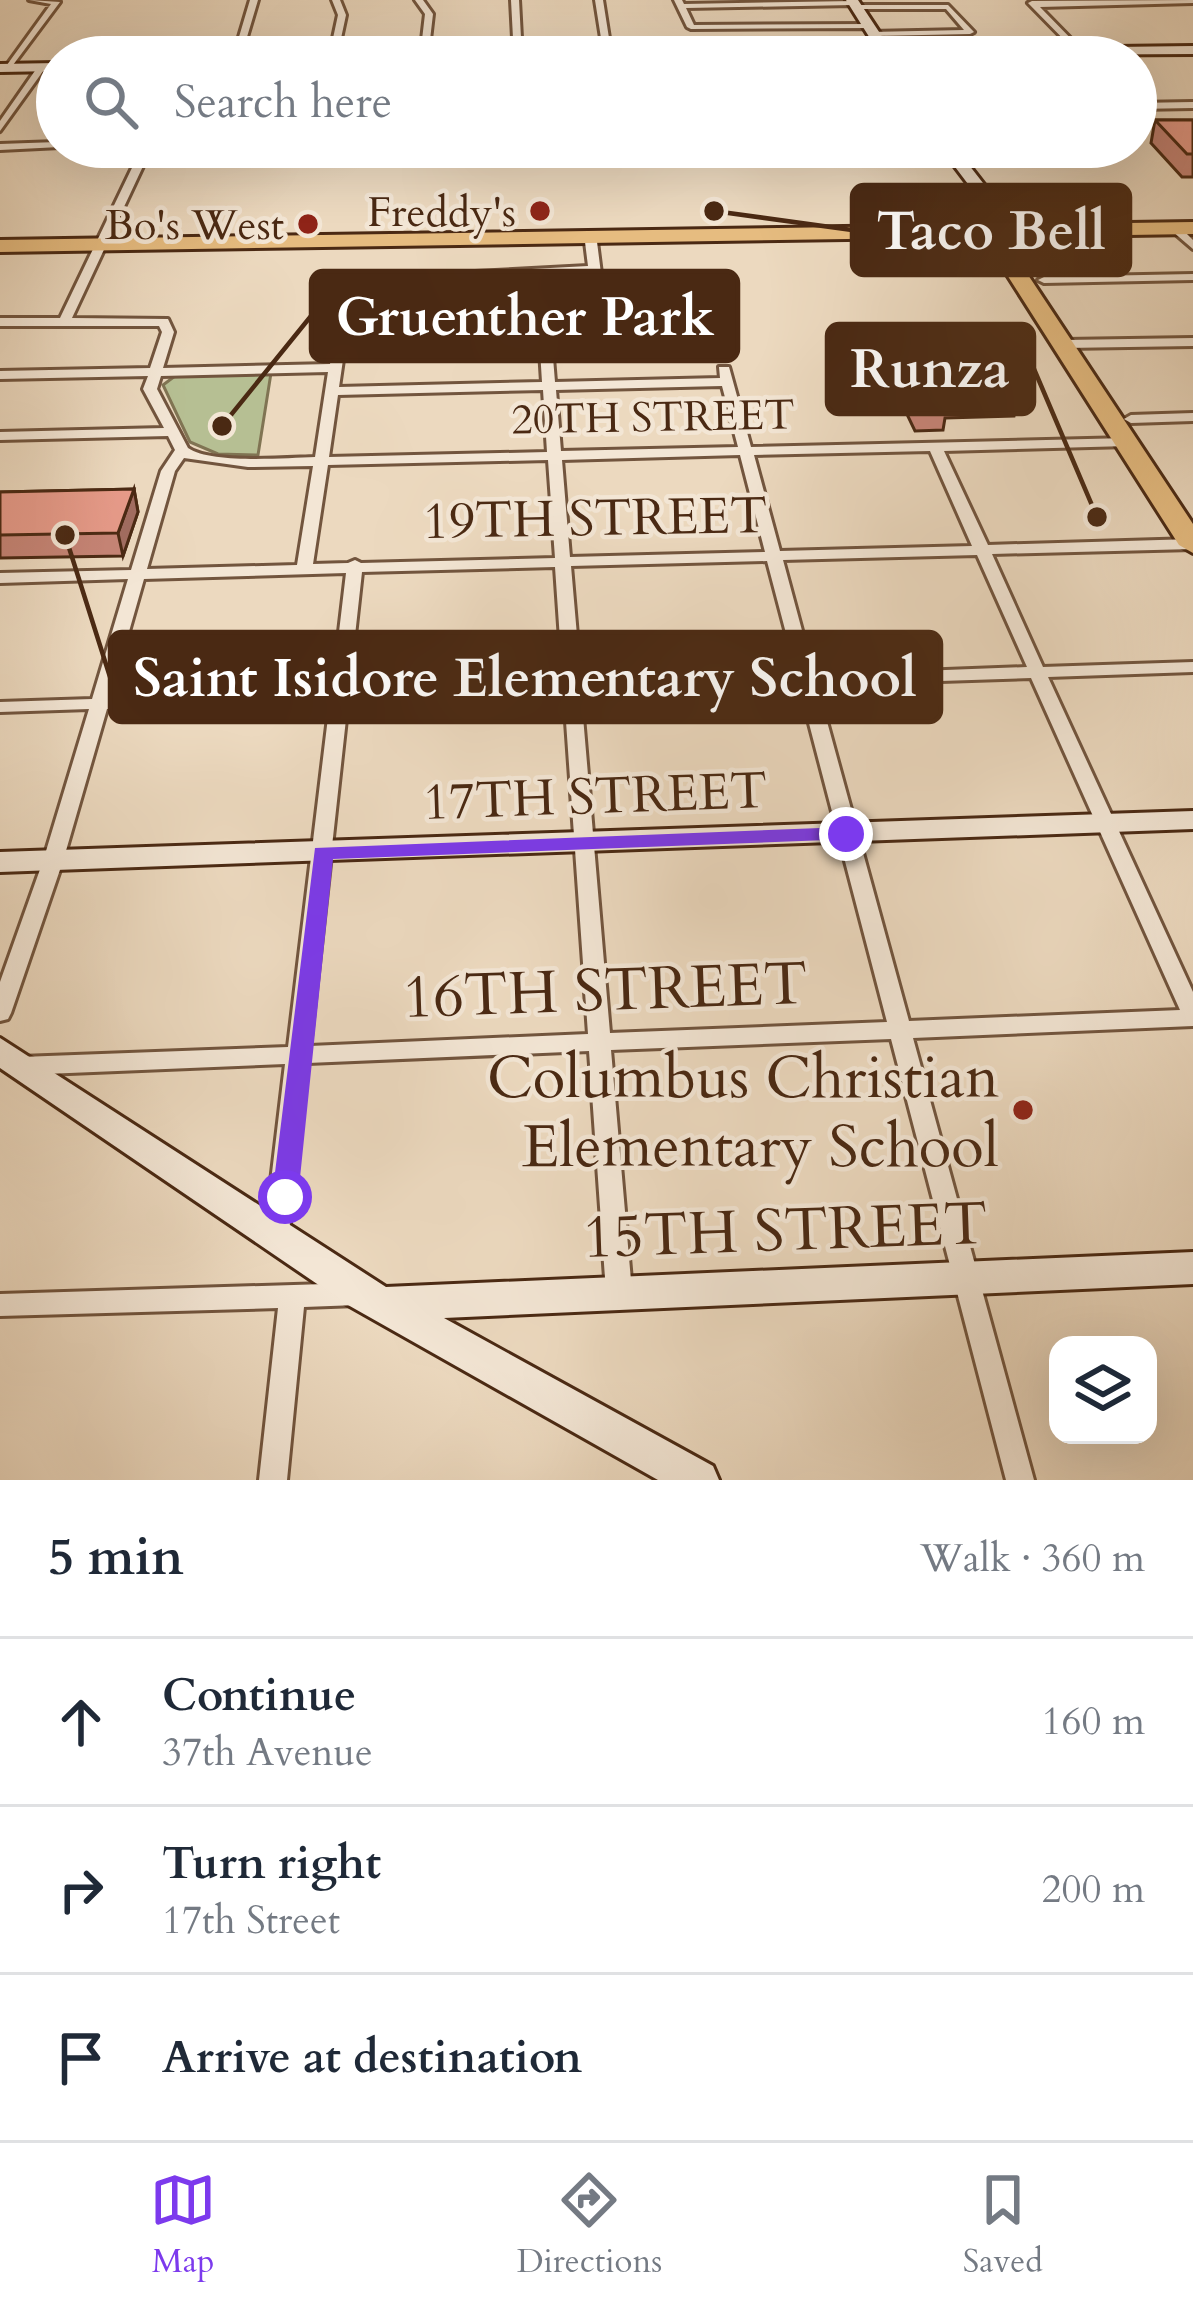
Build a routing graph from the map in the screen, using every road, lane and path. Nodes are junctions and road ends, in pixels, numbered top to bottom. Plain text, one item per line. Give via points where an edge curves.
1 (33, 0) edge
2 (254, 0) edge
3 (335, 0) edge
4 (419, 0) edge
5 (514, 0) edge
6 (599, 0) edge
7 (1193, 1) edge
8 (679, 3) edge
9 (854, 3) edge
10 (1031, 3) edge
11 (872, 30) junction
12 (243, 36) edge
13 (338, 36) edge
14 (426, 36) edge
15 (517, 36) edge
16 (605, 36) edge
17 (876, 36) edge
18 (1070, 36) edge
19 (1193, 50) edge
20 (1157, 51) edge
21 (36, 67) edge
22 (3, 68) edge
23 (36, 82) edge
24 (1157, 106) edge
25 (1193, 106) edge
26 (4, 117) edge
27 (0, 128) edge
28 (36, 146) edge
29 (0, 147) edge
30 (137, 168) edge
31 (961, 168) edge
32 (997, 226) junction
33 (1188, 226) edge
34 (590, 234) junction
35 (101, 244) junction
36 (0, 246) edge
37 (1193, 246) edge
38 (594, 269) junction
39 (1193, 278) edge
40 (1044, 280) junction
41 (343, 319) dead end
42 (65, 321) junction
43 (0, 322) edge
44 (545, 332) junction
45 (1193, 342) edge
46 (1073, 344) junction
47 (335, 368) junction
48 (153, 371) junction
49 (0, 375) edge
50 (550, 387) junction
51 (332, 392) junction
52 (1193, 417) edge
53 (1130, 430) junction
54 (169, 432) junction
55 (0, 436) edge
56 (935, 446) junction
57 (182, 450) junction
58 (746, 450) junction
59 (555, 454) junction
60 (322, 461) junction
61 (159, 500) junction
62 (136, 501) edge
63 (1184, 509) edge
64 (1193, 544) edge
65 (981, 549) junction
66 (775, 555) junction
67 (565, 561) junction
68 (355, 565) junction
69 (305, 566) junction
70 (136, 574) junction
71 (0, 578) edge
72 (1193, 668) edge
73 (1035, 671) junction
74 (808, 679) junction
75 (572, 687) junction
76 (337, 695) junction
77 (100, 703) junction
78 (0, 706) edge
79 (1193, 820) edge
80 (1103, 822) junction
81 (846, 834) junction
82 (584, 844) junction
83 (323, 853) junction
84 (53, 861) junction
85 (0, 862) edge
86 (0, 1012) edge
87 (1193, 1017) edge
88 (898, 1028) junction
89 (602, 1040) junction
90 (302, 1052) junction
91 (6, 1060) edge
92 (276, 1240) junction
93 (1193, 1268) edge
94 (963, 1279) junction
95 (619, 1292) junction
96 (292, 1296) junction
97 (372, 1299) junction
98 (0, 1305) edge
99 (273, 1480) edge
100 (698, 1480) edge
101 (1019, 1480) edge

1 - 22 street via 56,2
2 - 12 street
3 - 13 street
4 - 14 street via 429,14
5 - 15 street
6 - 16 street
7 - 10 street
8 - 9 street
8 - 11 street via 686,25
9 - 11 street
9 - 11 street via 948,7 970,32
10 - 18 street
11 - 17 street
19 - 20 street
21 - 22 street
23 - 26 street
24 - 25 street
26 - 27 street
28 - 29 street
30 - 35 street
31 - 32 street via 960,181
32 - 33 highway
32 - 34 highway
32 - 40 highway
32 - 46 highway
33 - 37 street
34 - 35 highway
34 - 38 street
35 - 36 highway
35 - 42 street
38 - 44 street via 601,321 585,331
38 - 44 street via 488,271 468,280 467,327
39 - 40 street
40 - 46 highway
41 - 47 street
42 - 43 street
42 - 48 street via 166,325
44 - 50 street
45 - 46 street
46 - 53 highway
47 - 48 street
47 - 51 street
48 - 49 street
48 - 54 street via 150,389
50 - 51 street
50 - 58 street via 726,376
50 - 59 street
51 - 60 street
52 - 53 street, 20TH STREET
53 - 56 street, 20TH STREET
53 - 63 highway
54 - 55 street
54 - 57 street
56 - 58 street, 20TH STREET
56 - 65 street
57 - 60 street, 20TH STREET via 248,463
57 - 61 street
58 - 59 street, 20TH STREET
58 - 66 street
59 - 60 street, 20TH STREET
59 - 67 street
60 - 69 street
61 - 62 street
61 - 70 street
63 - 64 highway
64 - 65 street, 19TH STREET
65 - 66 street, 19TH STREET
65 - 73 street
66 - 67 street, 19TH STREET
66 - 74 street
67 - 68 street, 19TH STREET
67 - 75 street
68 - 69 street, 19TH STREET
68 - 76 street
69 - 70 street, 19TH STREET
70 - 71 street, 19TH STREET
70 - 77 street
72 - 73 street
73 - 74 street
73 - 80 street
74 - 75 street
74 - 81 street
75 - 76 street
75 - 82 street
76 - 77 street
76 - 83 street
77 - 78 street
77 - 84 street
79 - 80 street, 17TH STREET
80 - 81 street, 17TH STREET
80 - 87 street
81 - 82 street, 17TH STREET
81 - 88 street
82 - 83 street, 17TH STREET
82 - 89 street
83 - 84 street, 17TH STREET
83 - 90 street
84 - 85 street, 17TH STREET
84 - 86 street
87 - 88 street, 16TH STREET
88 - 89 street, 16TH STREET
88 - 94 street
89 - 90 street, 16TH STREET
89 - 95 street
90 - 91 street, 16TH STREET
90 - 92 street
91 - 92 street
92 - 97 street
93 - 94 street, 15TH STREET
94 - 95 street, 15TH STREET
94 - 101 street
95 - 97 street, 15TH STREET
96 - 97 street, 15TH STREET
96 - 98 street, 15TH STREET
96 - 99 street
97 - 100 street

